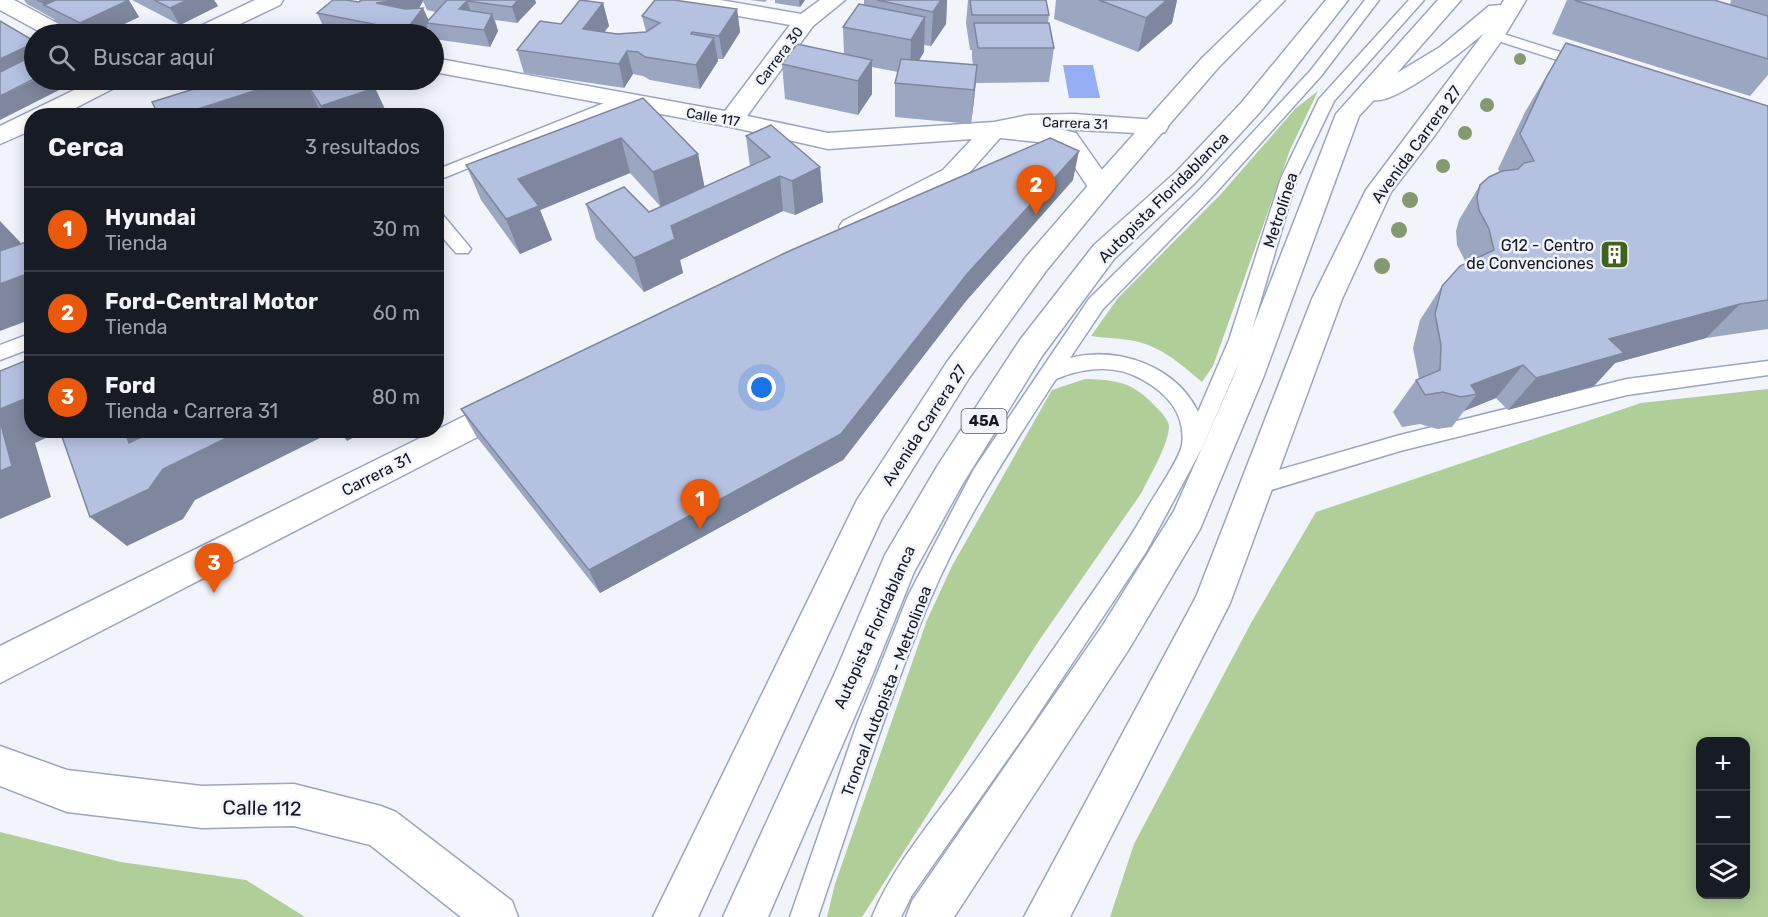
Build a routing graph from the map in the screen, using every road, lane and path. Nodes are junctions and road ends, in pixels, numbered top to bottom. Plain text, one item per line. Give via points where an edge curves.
1 (682, 0) edge
2 (834, 0) edge
3 (1274, 0) edge
4 (1337, 0) edge
5 (1372, 0) edge
6 (1417, 0) edge
7 (1450, 0) edge
8 (1510, 0) edge
9 (1515, 0) edge
10 (0, 1) edge
11 (266, 1) edge
12 (805, 21) junction
13 (42, 24) edge
14 (221, 24) edge
15 (1494, 35) junction
16 (444, 67) edge
17 (1596, 67) edge
18 (92, 90) edge
19 (622, 101) junction
20 (56, 108) edge
21 (1348, 114) junction
22 (731, 120) junction
23 (24, 124) edge
24 (1156, 127) junction
25 (994, 130) junction
26 (0, 136) edge
27 (444, 173) edge
28 (1101, 187) junction
29 (444, 228) edge
30 (825, 242) edge
31 (462, 249) dead end
32 (24, 343) edge
33 (0, 353) edge
34 (1768, 368) edge
35 (1049, 375) junction
36 (538, 391) edge
37 (1192, 448) junction
38 (1258, 485) junction
39 (0, 665) edge
40 (0, 766) edge
41 (496, 917) edge
42 (675, 917) edge
43 (745, 917) edge
44 (804, 917) edge
45 (886, 917) edge
46 (928, 917) edge
47 (1046, 917) edge

1 - 12 main road
2 - 12 main road, Carrera 30
3 - 24 main road, Avenida Carrera 27 via 1210,63
4 - 43 main road, Autopista Floridablanca / 45A via 1251,107 1185,178 1104,252 1031,348 898,566
5 - 35 lane, Troncal Autopista - Metrolinea via 1316,73 1207,192 1096,304
6 - 37 lane, Metrolínea via 1327,99 1289,178 1239,340
7 - 21 main road
8 - 21 main road via 1448,52
9 - 15 main road, Avenida Carrera 27
10 - 13 main road
11 - 14 main road
12 - 22 main road, Carrera 30
15 - 17 lane
15 - 38 main road, Avenida Carrera 27 via 1379,190 1327,299
16 - 19 main road, Calle 117
18 - 20 main road
19 - 22 main road, Calle 117
19 - 27 lane
21 - 46 main road via 1248,378 1188,519 1116,637
22 - 25 main road, Calle 117 via 828,141
23 - 26 main road
24 - 25 main road, Carrera 31 via 1063,121 1029,122
24 - 28 main road, Avenida Carrera 27
25 - 28 main road, Carrera 31 via 1067,138
25 - 30 main road via 952,176
28 - 42 main road, Avenida Carrera 27 via 1036,264 958,370 869,510
29 - 31 lane
32 - 33 lane
34 - 38 lane via 1627,387 1400,443
35 - 37 lane via 1073,364 1102,361 1132,366 1160,380 1181,400 1189,416
35 - 44 lane, Troncal Autopista - Metrolinea via 982,475 920,596 870,724
36 - 39 main road, Carrera 31
37 - 45 lane via 1138,545 902,885
38 - 47 main road, Avenida Carrera 27 via 1212,603
40 - 41 main road, Calle 112 via 67,791 202,807 294,805 381,827

